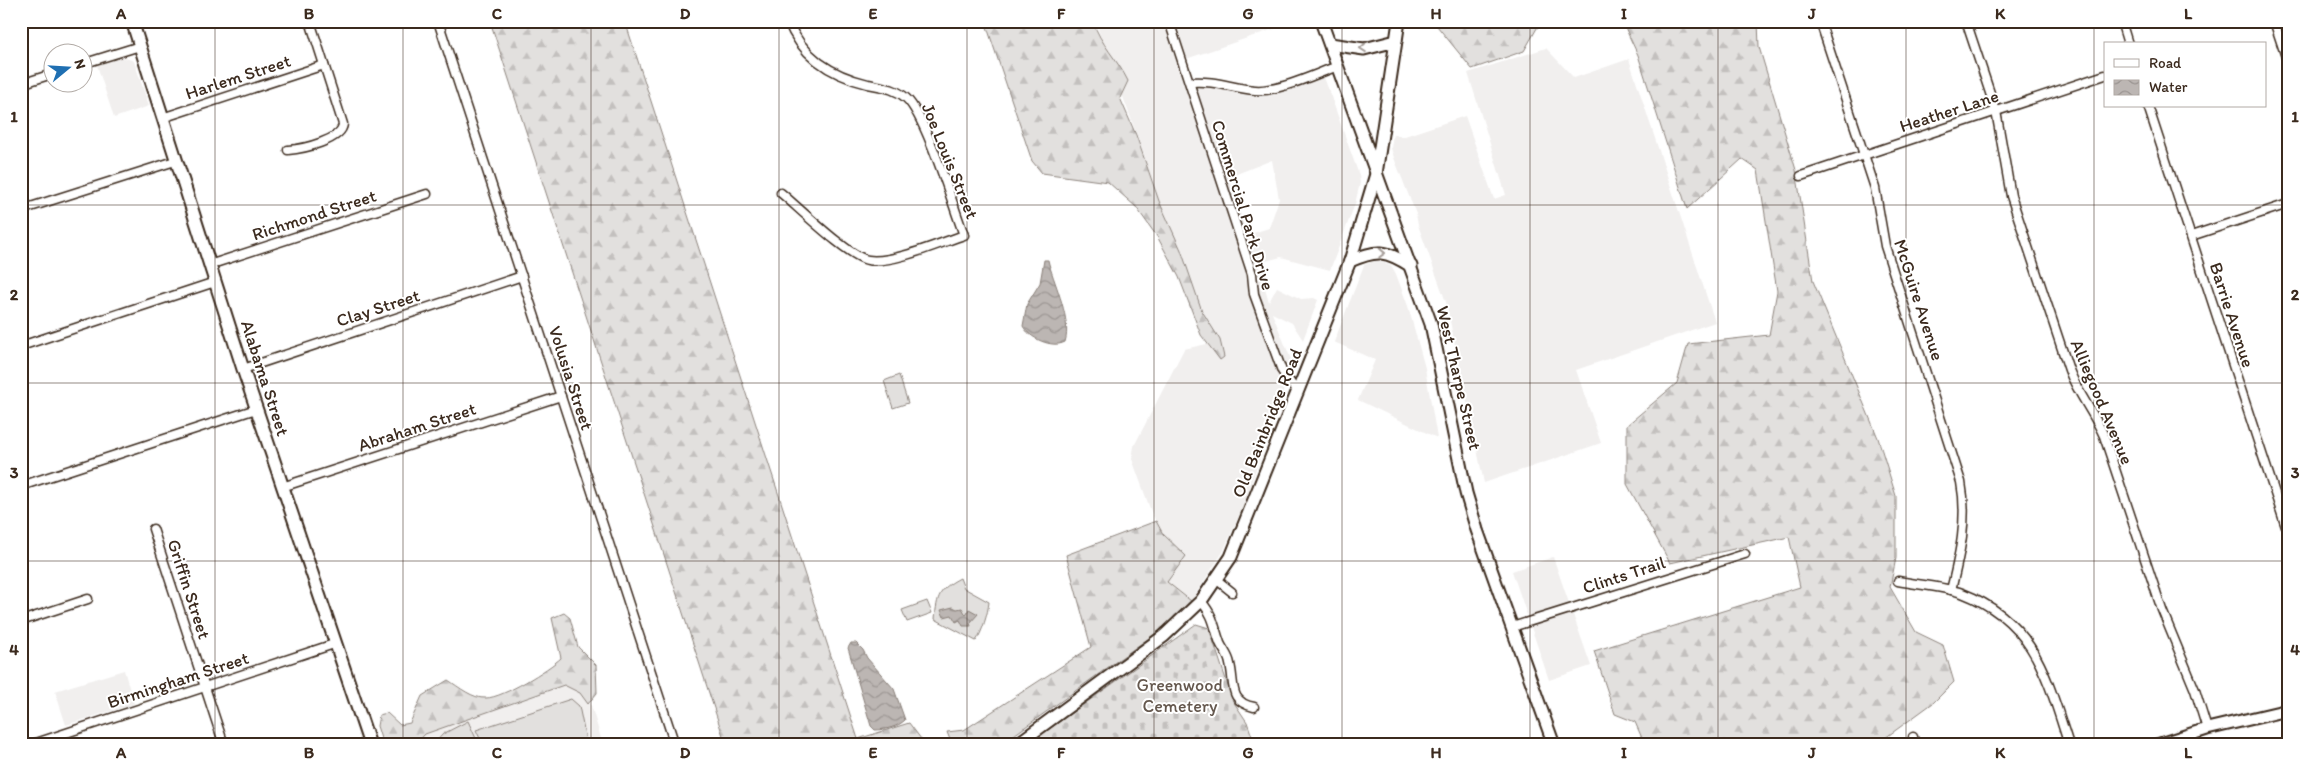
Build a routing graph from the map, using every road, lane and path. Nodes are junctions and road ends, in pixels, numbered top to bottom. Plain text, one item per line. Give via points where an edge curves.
1 (132, 21) edge
2 (310, 21) edge
3 (438, 21) edge
4 (788, 21) edge
5 (1169, 21) edge
6 (1321, 21) edge
7 (1399, 21) edge
8 (1820, 21) edge
9 (1966, 21) edge
10 (2121, 21) edge
11 (2274, 21) edge
12 (1396, 41) junction
13 (2127, 42) edge
14 (1330, 44) junction
15 (140, 46) junction
16 (92, 61) edge
17 (2288, 63) edge
18 (324, 65) junction
19 (1338, 66) junction
20 (2104, 75) edge
21 (42, 77) edge
22 (1190, 82) junction
23 (21, 84) edge
24 (2149, 108) edge
25 (1996, 112) junction
26 (162, 118) junction
27 (288, 150) dead end
28 (1864, 156) junction
29 (175, 161) junction
30 (1376, 174) junction
31 (1801, 176) dead end
32 (781, 193) dead end
33 (428, 194) dead end
34 (2288, 204) edge
35 (21, 210) edge
36 (2190, 236) junction
37 (1350, 261) junction
38 (209, 265) junction
39 (1411, 266) junction
40 (522, 276) junction
41 (215, 282) junction
42 (21, 346) edge
43 (243, 369) junction
44 (1298, 393) junction
45 (561, 396) junction
46 (256, 409) junction
47 (21, 486) edge
48 (282, 487) junction
49 (153, 529) dead end
50 (2288, 533) edge
51 (1745, 554) dead end
52 (1217, 580) junction
53 (1898, 581) dead end
54 (1951, 590) junction
55 (1232, 592) dead end
56 (88, 599) dead end
57 (1201, 601) junction
58 (21, 621) edge
59 (1512, 627) junction
60 (334, 644) junction
61 (205, 687) junction
62 (1254, 707) dead end
63 (2288, 710) edge
64 (2207, 729) junction
65 (30, 745) edge
66 (224, 745) edge
67 (370, 745) edge
68 (675, 745) edge
69 (1016, 745) edge
70 (1554, 745) edge
71 (2069, 745) edge
72 (2157, 745) edge

1 - 15 main road, Alabama Street
2 - 18 street
3 - 40 street, Volusia Street
4 - 32 street, Joe Louis Street via 804,51 824,67 898,92 911,103 923,126 964,235 889,259 867,260 849,250
5 - 22 street, Commercial Park Drive
6 - 14 main road, West Tharpe Street
7 - 12 main road, Old Bainbridge Road
8 - 28 street, McGuire Avenue
9 - 25 street, Alliegood Avenue
10 - 13 street
11 - 17 street
12 -> 14 main road via 1364,49
12 - 30 main road, Old Bainbridge Road
14 - 19 main road, West Tharpe Street
15 - 16 street
15 - 26 main road, Alabama Street
18 - 26 street, Harlem Street
18 - 27 street via 343,124 340,133
19 - 22 street via 1274,88 1257,90 1208,80
19 - 30 main road, West Tharpe Street
20 - 25 street, Heather Lane
21 - 23 street
22 - 44 street, Commercial Park Drive via 1252,274 1254,294 1282,371
24 - 36 street, Barrie Avenue
25 - 28 street, Heather Lane
25 - 64 street, Alliegood Avenue via 2011,196 2074,385 2104,436 2162,610 2195,690
26 - 29 main road, Alabama Street
28 - 31 street, Heather Lane
28 - 54 street, McGuire Avenue via 1880,208 1885,246 1961,482 1963,533
29 - 35 street
29 - 38 main road, Alabama Street
30 - 37 main road, Old Bainbridge Road
30 - 39 main road, West Tharpe Street
33 - 38 street, Richmond Street
34 - 36 street
36 - 50 street, Barrie Avenue
37 -> 39 main road via 1376,252 1392,254
37 - 44 main road, Old Bainbridge Road
38 - 41 main road, Alabama Street
39 - 59 main road, West Tharpe Street via 1432,324 1466,493
40 - 43 street, Clay Street
40 - 45 street, Volusia Street
41 - 42 street
41 - 43 main road, Alabama Street
43 - 46 main road, Alabama Street
44 - 52 main road, Old Bainbridge Road via 1244,530
45 - 48 street, Abraham Street
45 - 68 street, Volusia Street
46 - 47 street
46 - 48 main road, Alabama Street
48 - 60 main road, Alabama Street
49 - 61 street, Griffin Street
51 - 59 street, Clints Trail
52 - 55 street
52 - 57 main road, Old Bainbridge Road
53 - 54 street
54 - 71 street via 1992,608 2019,630 2032,647 2045,672
56 - 58 street
57 - 62 street via 1214,619 1220,644 1230,664 1233,690 1241,702
57 - 69 main road, Old Bainbridge Road via 1164,636
59 - 70 main road, West Tharpe Street
60 - 61 street, Birmingham Street
60 - 67 main road, Alabama Street
61 - 65 street, Birmingham Street
61 - 66 street, Griffin Street
63 - 64 main road
64 - 72 main road

